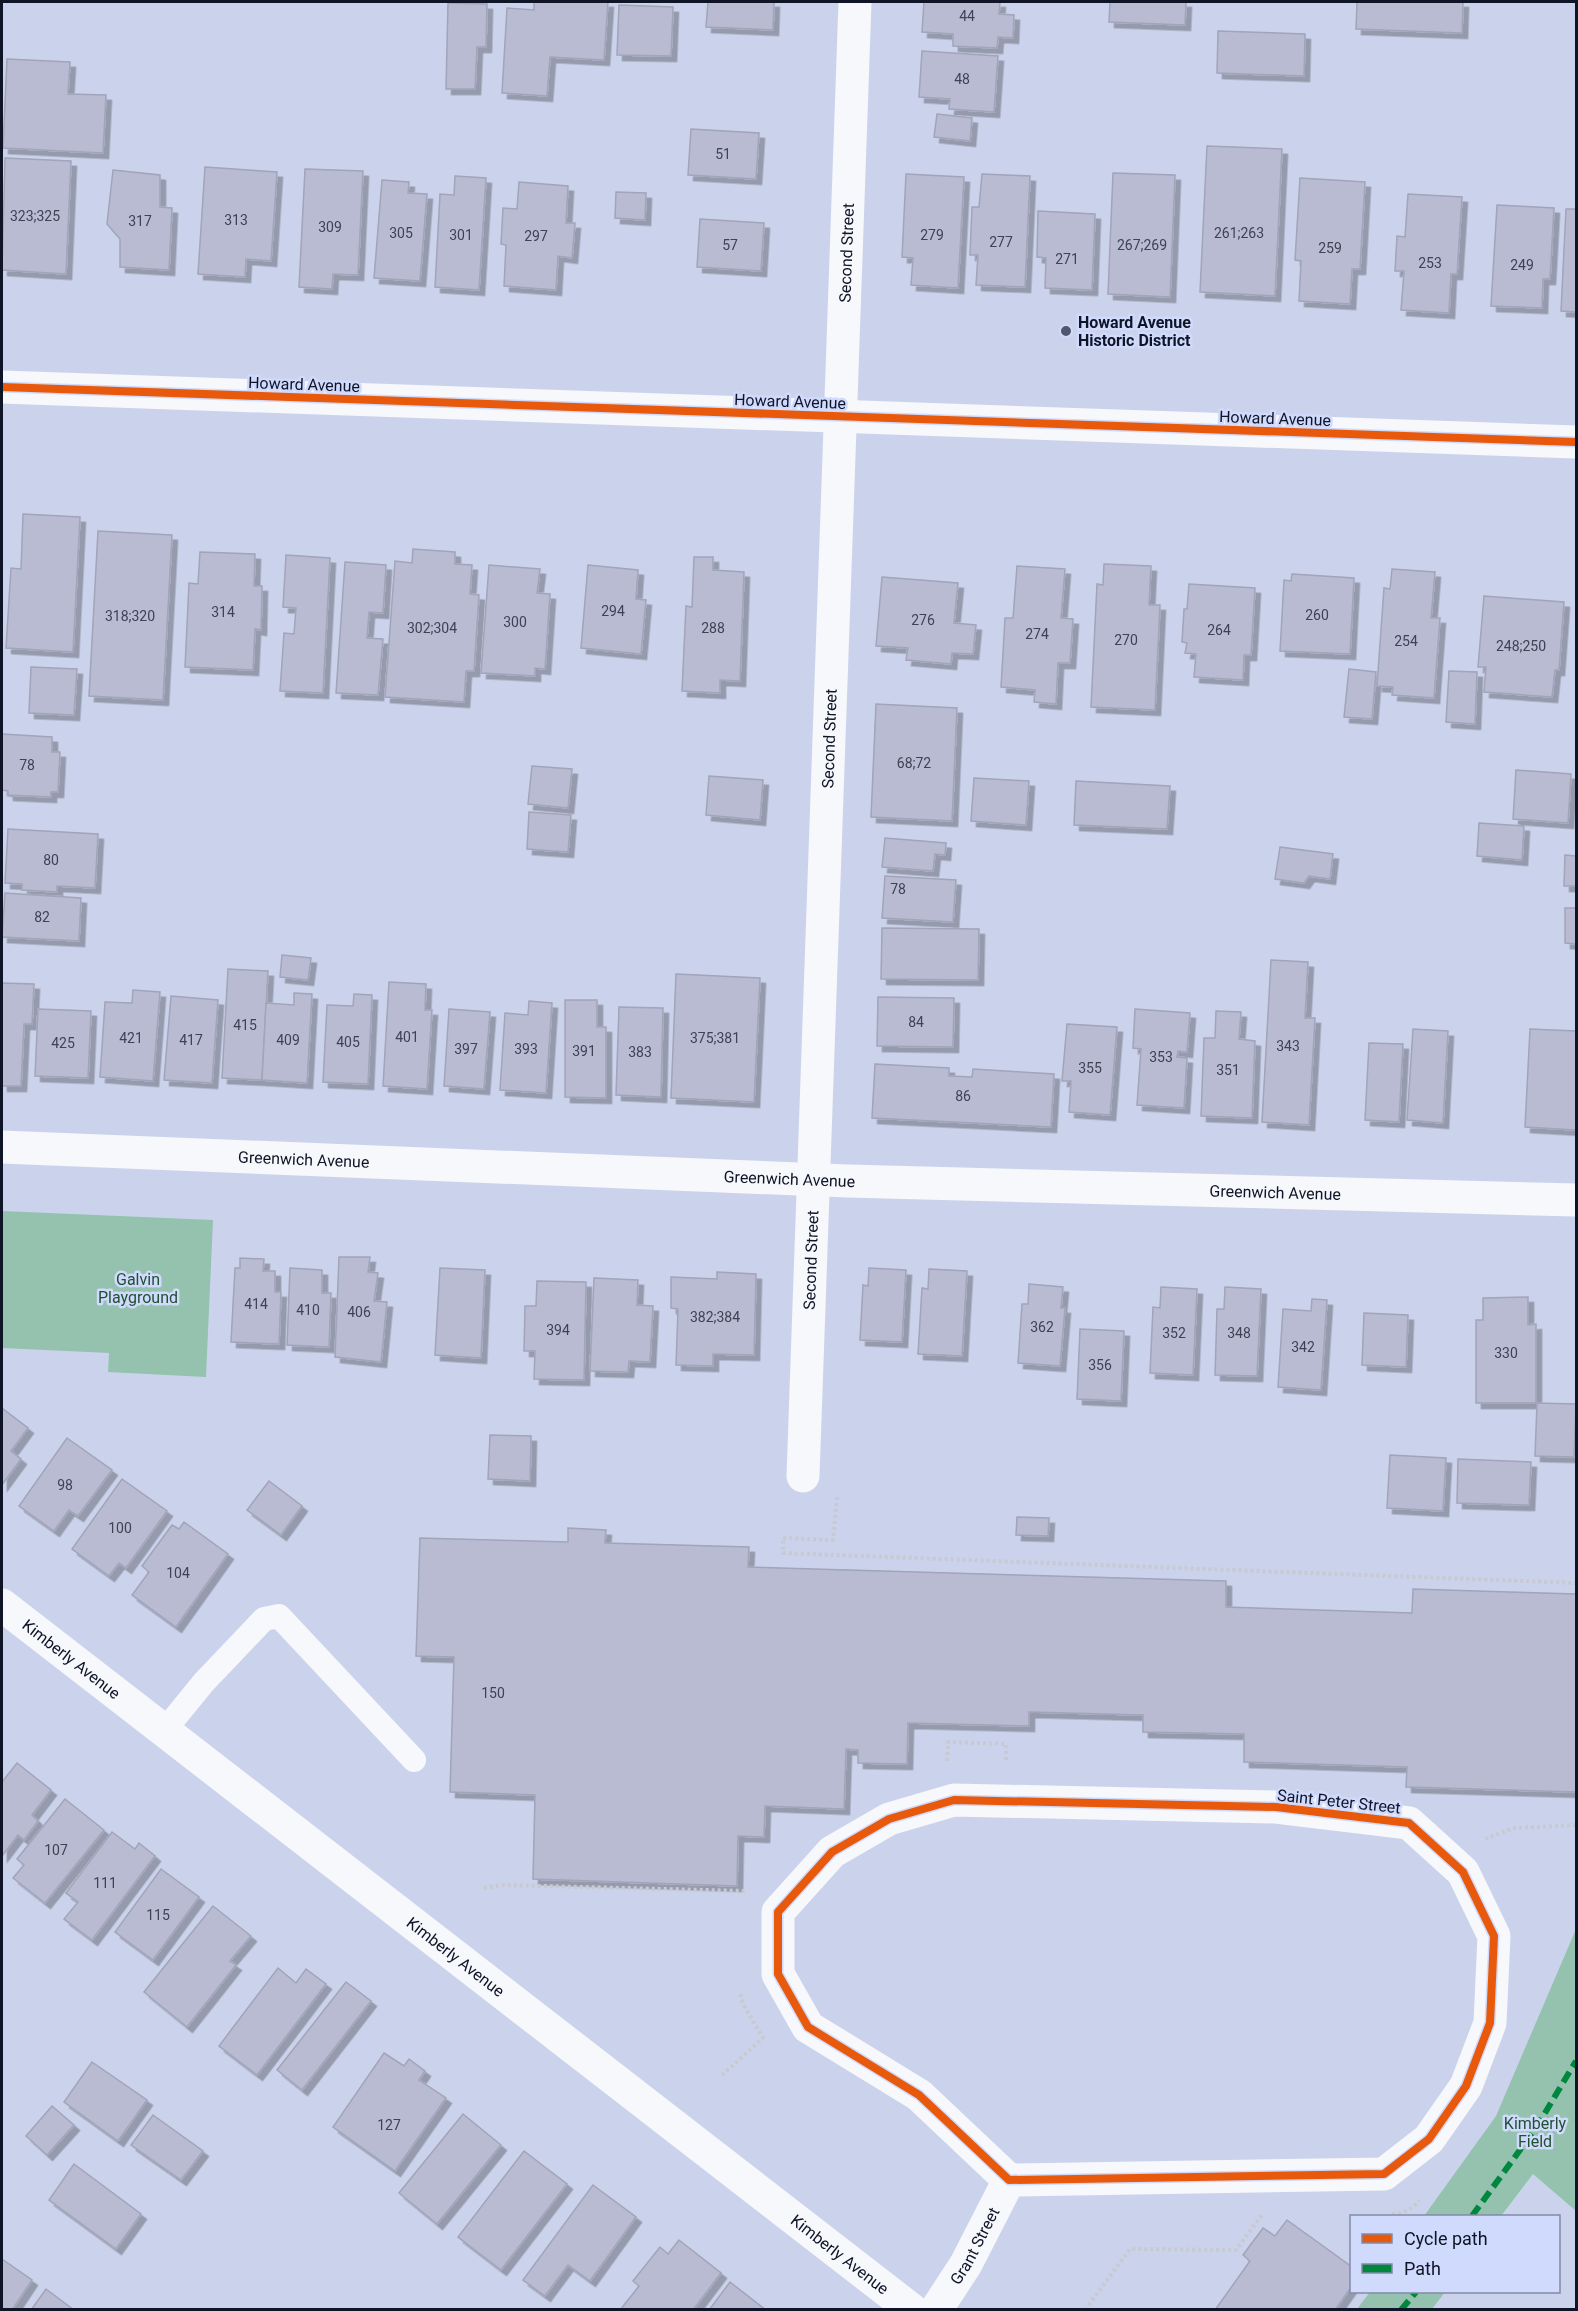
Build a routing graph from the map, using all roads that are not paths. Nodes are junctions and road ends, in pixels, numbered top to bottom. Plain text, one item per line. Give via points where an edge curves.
1 (855, 2) edge
2 (2, 387) edge
3 (840, 416) junction
4 (1576, 442) edge
5 (2, 1147) edge
6 (814, 1179) junction
7 (1576, 1200) edge
8 (802, 1476) dead end
9 (2, 1605) edge
10 (164, 1731) junction
11 (414, 1760) dead end
12 (1009, 2180) junction
13 (912, 2310) edge
14 (936, 2310) edge

1 - 3 street, Second Street
2 - 3 street, Howard Avenue
3 - 4 street, Howard Avenue
3 - 6 street, Second Street
5 - 6 street, Greenwich Avenue
6 - 7 street, Greenwich Avenue
6 - 8 street, Second Street
9 - 10 street, Kimberly Avenue
10 - 11 lane via 264,1619 279,1616
10 - 13 street, Kimberly Avenue
12 - 12 street, Saint Peter Street via 919,2096 808,2027 778,1974 778,1911 832,1852 889,1819 954,1800 1276,1807 1409,1823 1463,1872 1494,1936 1490,2023 1460,2095 1429,2139 1384,2174
12 - 14 street, Grant Street via 971,2255

